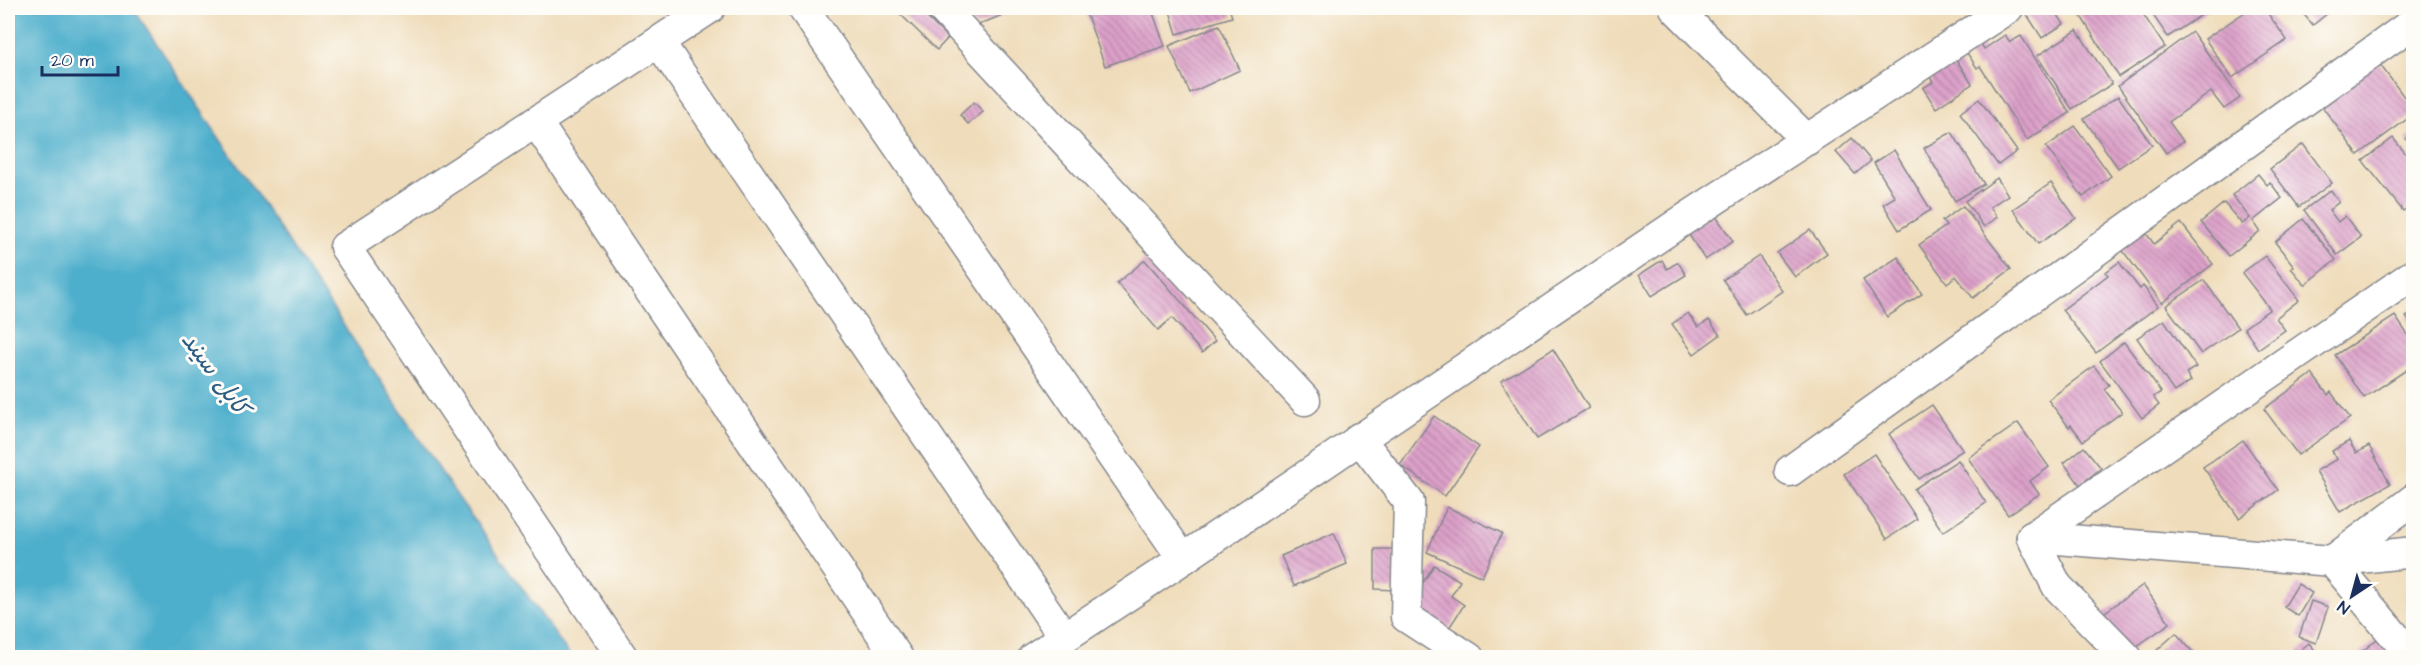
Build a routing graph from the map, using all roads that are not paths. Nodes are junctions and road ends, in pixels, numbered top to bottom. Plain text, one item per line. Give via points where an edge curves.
1 (710, 8) edge
2 (803, 8) edge
3 (942, 8) edge
4 (1675, 8) edge
5 (2008, 8) edge
6 (2414, 22) edge
7 (659, 42) junction
8 (536, 122) junction
9 (1807, 140) junction
10 (2414, 274) edge
11 (1305, 400) dead end
12 (1359, 438) junction
13 (1790, 471) dead end
14 (2414, 499) edge
15 (2032, 537) junction
16 (2414, 552) edge
17 (1183, 559) junction
18 (2332, 561) junction
19 (1064, 638) junction
20 (624, 657) edge
21 (898, 657) edge
22 (1037, 657) edge
23 (1469, 657) edge
24 (2127, 657) edge
25 (2413, 657) edge

1 - 7 street
2 - 17 street
3 - 11 street
4 - 9 street
5 - 9 street
6 - 13 street
7 - 8 street
7 - 19 street
8 - 20 street via 345,247
8 - 21 street
9 - 12 street
10 - 15 street
12 - 17 street
12 - 23 street via 1408,502 1406,617
14 - 18 street
15 - 18 street
15 - 24 street via 2057,586
16 - 18 street
17 - 19 street
18 - 25 street
19 - 22 street

